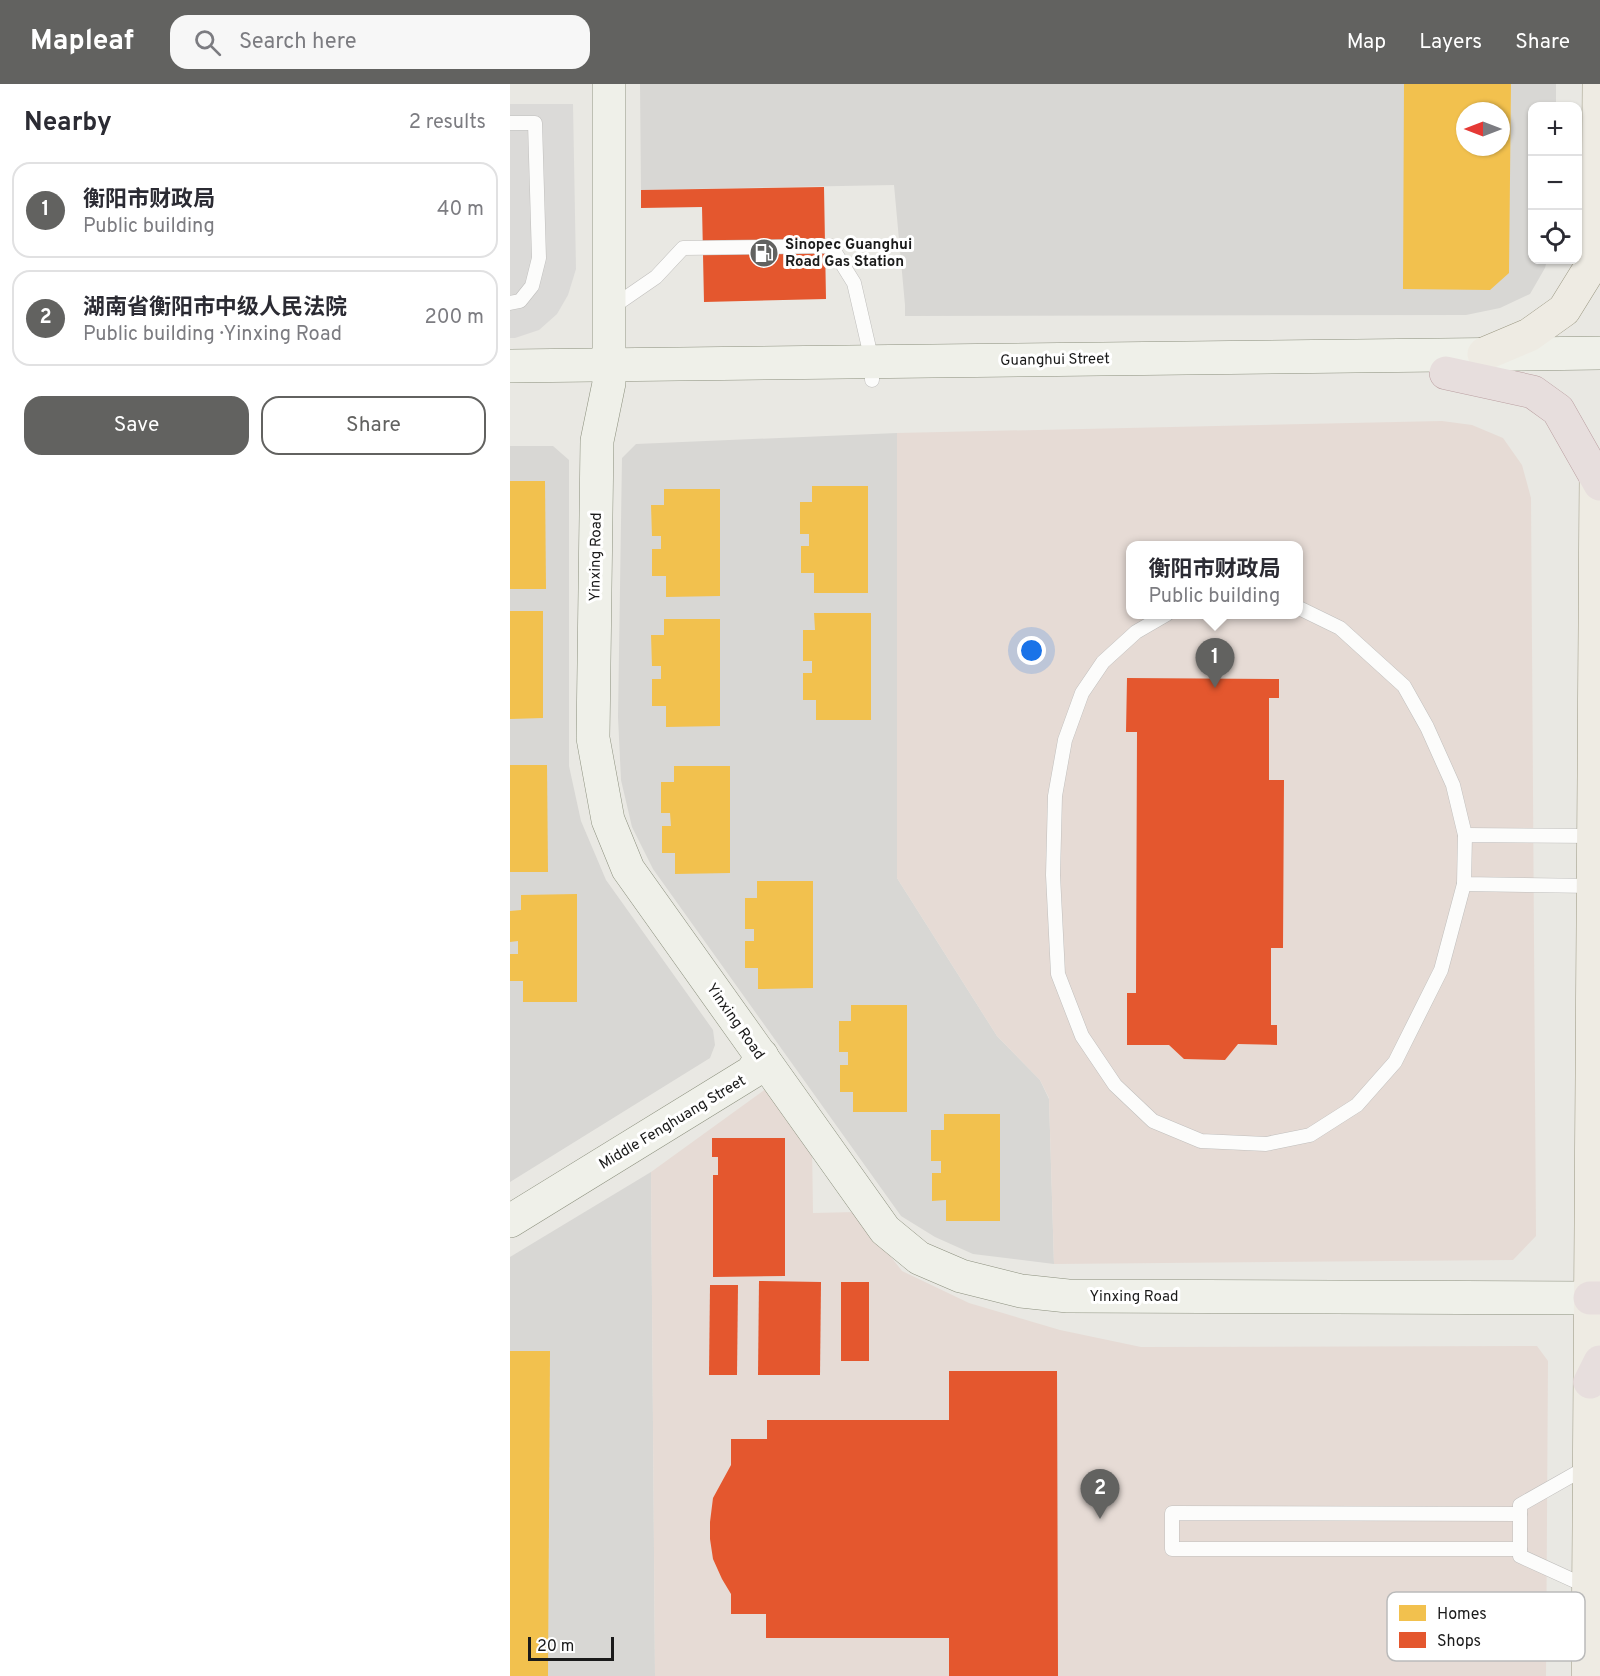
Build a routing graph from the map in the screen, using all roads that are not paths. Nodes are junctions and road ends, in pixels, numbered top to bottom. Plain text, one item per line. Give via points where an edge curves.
1 (609, 84) edge
2 (1599, 84) edge
3 (510, 123) edge
4 (510, 303) edge
5 (610, 310) junction
6 (1600, 352) edge
7 (1484, 354) junction
8 (510, 366) edge
9 (872, 371) junction
10 (1600, 372) edge
11 (1446, 373) junction
12 (609, 374) junction
13 (510, 384) edge
14 (1598, 480) edge
15 (1303, 610) edge
16 (1160, 619) edge
17 (1465, 835) junction
18 (1594, 836) junction
19 (1464, 884) junction
20 (1593, 886) junction
21 (762, 1056) junction
22 (510, 1202) edge
23 (510, 1221) edge
24 (1595, 1298) edge
25 (1595, 1372) edge
26 (1589, 1466) junction
27 (1520, 1514) junction
28 (1520, 1549) junction
29 (1589, 1587) junction
30 (1588, 1676) edge

1 - 5 street, Yinxing Road
2 - 7 main road via 1598,240 1590,268 1564,310 1529,335
3 - 4 lane via 535,123 539,258 532,286 520,301
5 - 9 lane via 656,277 683,248 831,246 854,283
5 - 12 street, Yinxing Road
6 - 7 street, Guanghui Street
7 - 9 street, Guanghui Street
8 - 12 street, Guanghui Street
9 - 11 street, Guanghui Street
9 - 12 street, Guanghui Street
10 - 11 street, Guanghui Street
11 - 14 highway via 1533,392 1558,410
12 - 13 street, Guanghui Street
12 - 21 street, Yinxing Road via 597,441 593,738 608,820 628,869
14 - 18 main road
15 - 17 lane via 1340,628 1404,686 1453,785
16 - 19 lane via 1136,632 1103,662 1082,693 1065,740 1055,796 1053,875 1058,974 1082,1036 1115,1085 1153,1121 1201,1141 1266,1144 1310,1136 1357,1105 1395,1062 1441,970
17 - 18 lane
17 - 19 lane
18 - 20 main road
19 - 20 lane
20 - 24 main road
21 - 22 street, Middle Fenghuang Street via 746,1059
21 - 23 street, Middle Fenghuang Street via 752,1072
21 - 24 street, Yinxing Road via 885,1230 919,1258 961,1276 1021,1291 1068,1296
24 - 25 main road
25 - 26 main road
26 - 27 lane via 1520,1505
26 - 29 main road
27 - 28 lane
27 - 28 lane via 1172,1513 1172,1549
28 - 29 lane via 1520,1556
29 - 30 main road

